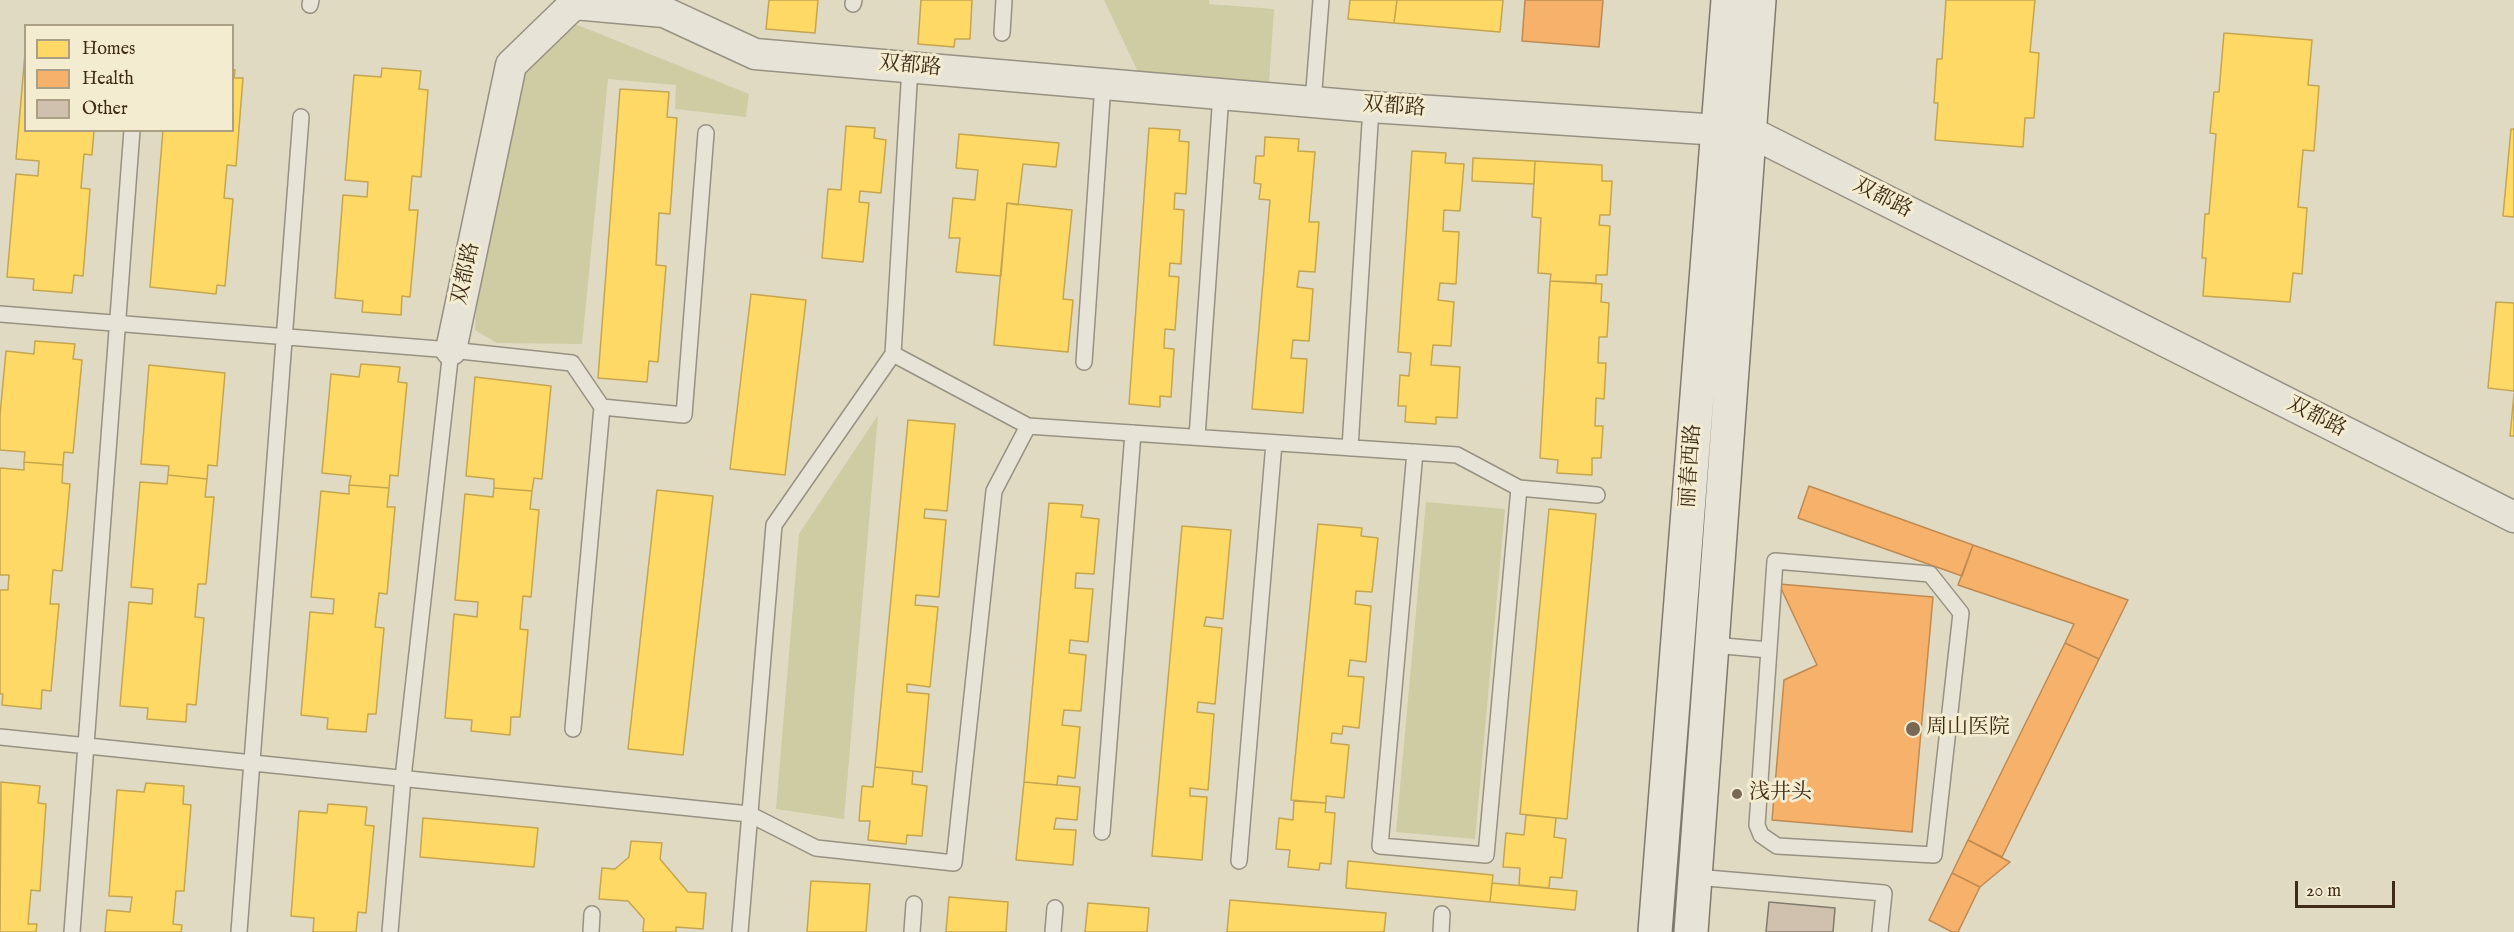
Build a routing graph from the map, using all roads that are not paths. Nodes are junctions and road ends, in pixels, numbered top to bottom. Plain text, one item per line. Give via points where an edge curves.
1 (1004, 0) edge
2 (1322, 0) edge
3 (1728, 0) edge
4 (1759, 0) edge
5 (1002, 33) dead end
6 (910, 67) junction
7 (1103, 84) junction
8 (1221, 94) junction
9 (1313, 102) junction
10 (1371, 107) junction
11 (301, 117) dead end
12 (1734, 131) junction
13 (132, 132) edge
14 (706, 133) dead end
15 (0, 314) edge
16 (118, 323) junction
17 (285, 337) junction
18 (451, 350) junction
19 (893, 354) junction
20 (1084, 362) dead end
21 (602, 406) junction
22 (1028, 426) junction
23 (1133, 433) junction
24 (1197, 437) junction
25 (1274, 443) junction
26 (1350, 448) junction
27 (1415, 452) junction
28 (1519, 488) junction
29 (1597, 495) dead end
30 (2514, 517) edge
31 (1713, 645) junction
32 (1769, 650) junction
33 (573, 729) dead end
34 (0, 737) edge
35 (86, 746) junction
36 (252, 763) junction
37 (403, 778) junction
38 (749, 814) junction
39 (1102, 832) dead end
40 (1239, 861) dead end
41 (1695, 877) junction
42 (914, 904) dead end
43 (1056, 908) dead end
44 (592, 914) dead end
45 (1442, 914) dead end
46 (72, 932) edge
47 (239, 932) edge
48 (390, 932) edge
49 (591, 932) edge
50 (740, 932) edge
51 (912, 932) edge
52 (1053, 932) edge
53 (1441, 932) edge
54 (1655, 932) edge
55 (1691, 932) edge
56 (1880, 932) edge

1 - 5 lane
2 - 9 lane
3 - 12 main road, 丽春西路
4 - 12 main road, 丽春西路
6 - 7 street, 双都路
6 - 18 street, 双都路 via 755,54 664,12 574,4 511,65
6 - 19 lane
7 - 8 street, 双都路
7 - 20 lane
8 - 9 street, 双都路
8 - 24 lane
9 - 10 street, 双都路
10 - 12 street, 双都路
10 - 26 lane
11 - 17 lane
12 - 30 street, 双都路
12 - 31 main road, 丽春西路
12 - 54 main road, 丽春西路
13 - 16 lane
14 - 21 lane via 684,415
15 - 16 lane
16 - 17 lane
16 - 35 lane
17 - 18 lane
17 - 36 lane
18 - 21 lane via 572,363
18 - 37 lane
19 - 22 lane
19 - 38 lane via 774,525
21 - 33 lane
22 - 23 lane
22 - 38 lane via 994,491 954,863 816,848
23 - 24 lane
23 - 39 lane
24 - 25 lane
25 - 26 lane
25 - 40 lane
26 - 27 lane
27 - 28 lane via 1457,455
27 - 28 lane via 1380,846 1486,855
28 - 29 lane
31 - 32 lane
31 - 41 main road, 丽春西路
32 - 32 lane via 1757,825 1761,835 1777,846 1934,855 1961,613 1930,574 1775,561
34 - 35 lane
35 - 36 lane
35 - 46 lane
36 - 37 lane
36 - 47 lane
37 - 38 lane
37 - 48 lane
38 - 50 lane
41 - 55 main road, 丽春西路
41 - 56 lane via 1884,893
42 - 51 lane
43 - 52 lane
44 - 49 lane
45 - 53 lane

